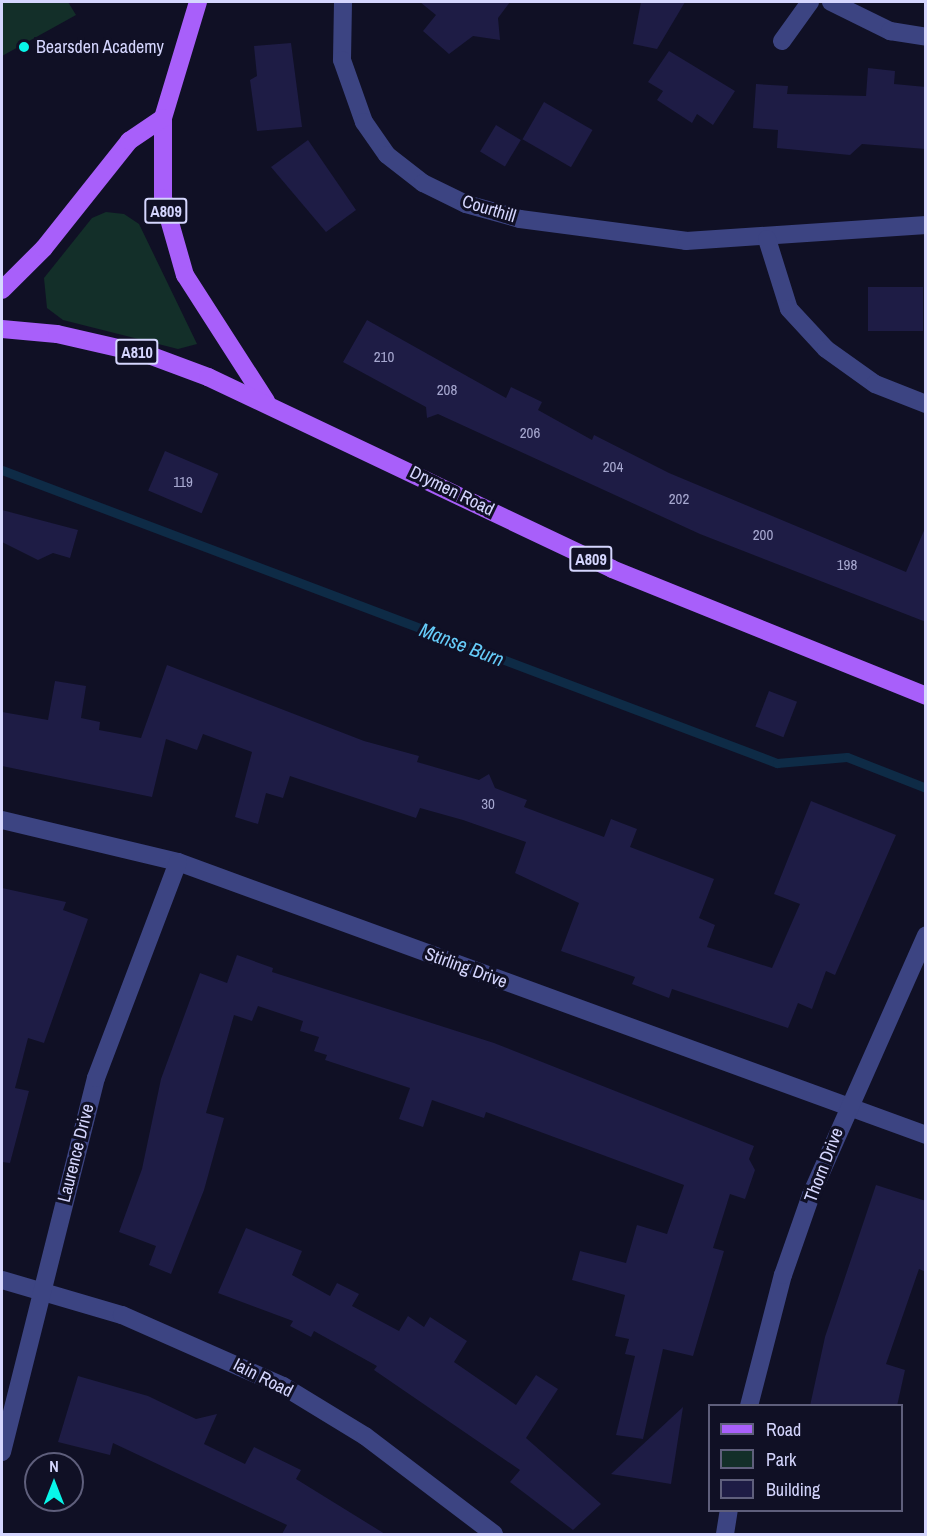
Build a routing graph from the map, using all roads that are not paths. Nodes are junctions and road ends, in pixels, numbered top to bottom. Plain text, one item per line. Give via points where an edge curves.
1 (198, 2) edge
2 (343, 2) edge
3 (810, 2) edge
4 (831, 2) edge
5 (926, 37) edge
6 (782, 41) dead end
7 (163, 118) junction
8 (926, 225) edge
9 (767, 239) junction
10 (2, 290) edge
11 (2, 329) edge
12 (266, 401) junction
13 (926, 404) edge
14 (926, 696) edge
15 (2, 820) edge
16 (178, 862) junction
17 (926, 935) edge
18 (847, 1106) junction
19 (926, 1135) edge
20 (2, 1280) edge
21 (43, 1290) junction
22 (750, 1404) edge
23 (2, 1452) edge
24 (729, 1512) edge
25 (494, 1534) edge
26 (725, 1534) edge

1 - 7 main road, A809
2 - 9 street, Courthill via 342,60 360,111 387,155 423,183 466,204 520,219 686,241
3 - 6 street
4 - 5 street via 890,31
7 - 10 main road via 129,141 44,248
7 - 12 main road, A809 via 163,198 172,240 198,298
8 - 9 street, Courthill
9 - 13 street via 789,309 826,349 875,384
11 - 12 main road, A810 via 57,334 149,355
12 - 14 main road, Drymen Road / A809 via 612,569
15 - 16 street, Stirling Drive
16 - 18 street, Stirling Drive
16 - 21 street, Laurence Drive via 96,1078
17 - 18 street, Thorn Drive
18 - 19 street, Stirling Drive
18 - 22 street, Thorn Drive via 783,1275
20 - 21 street, Iain Road
21 - 23 street, Laurence Drive
21 - 25 street, Iain Road via 122,1315 283,1386 365,1436
24 - 26 street

